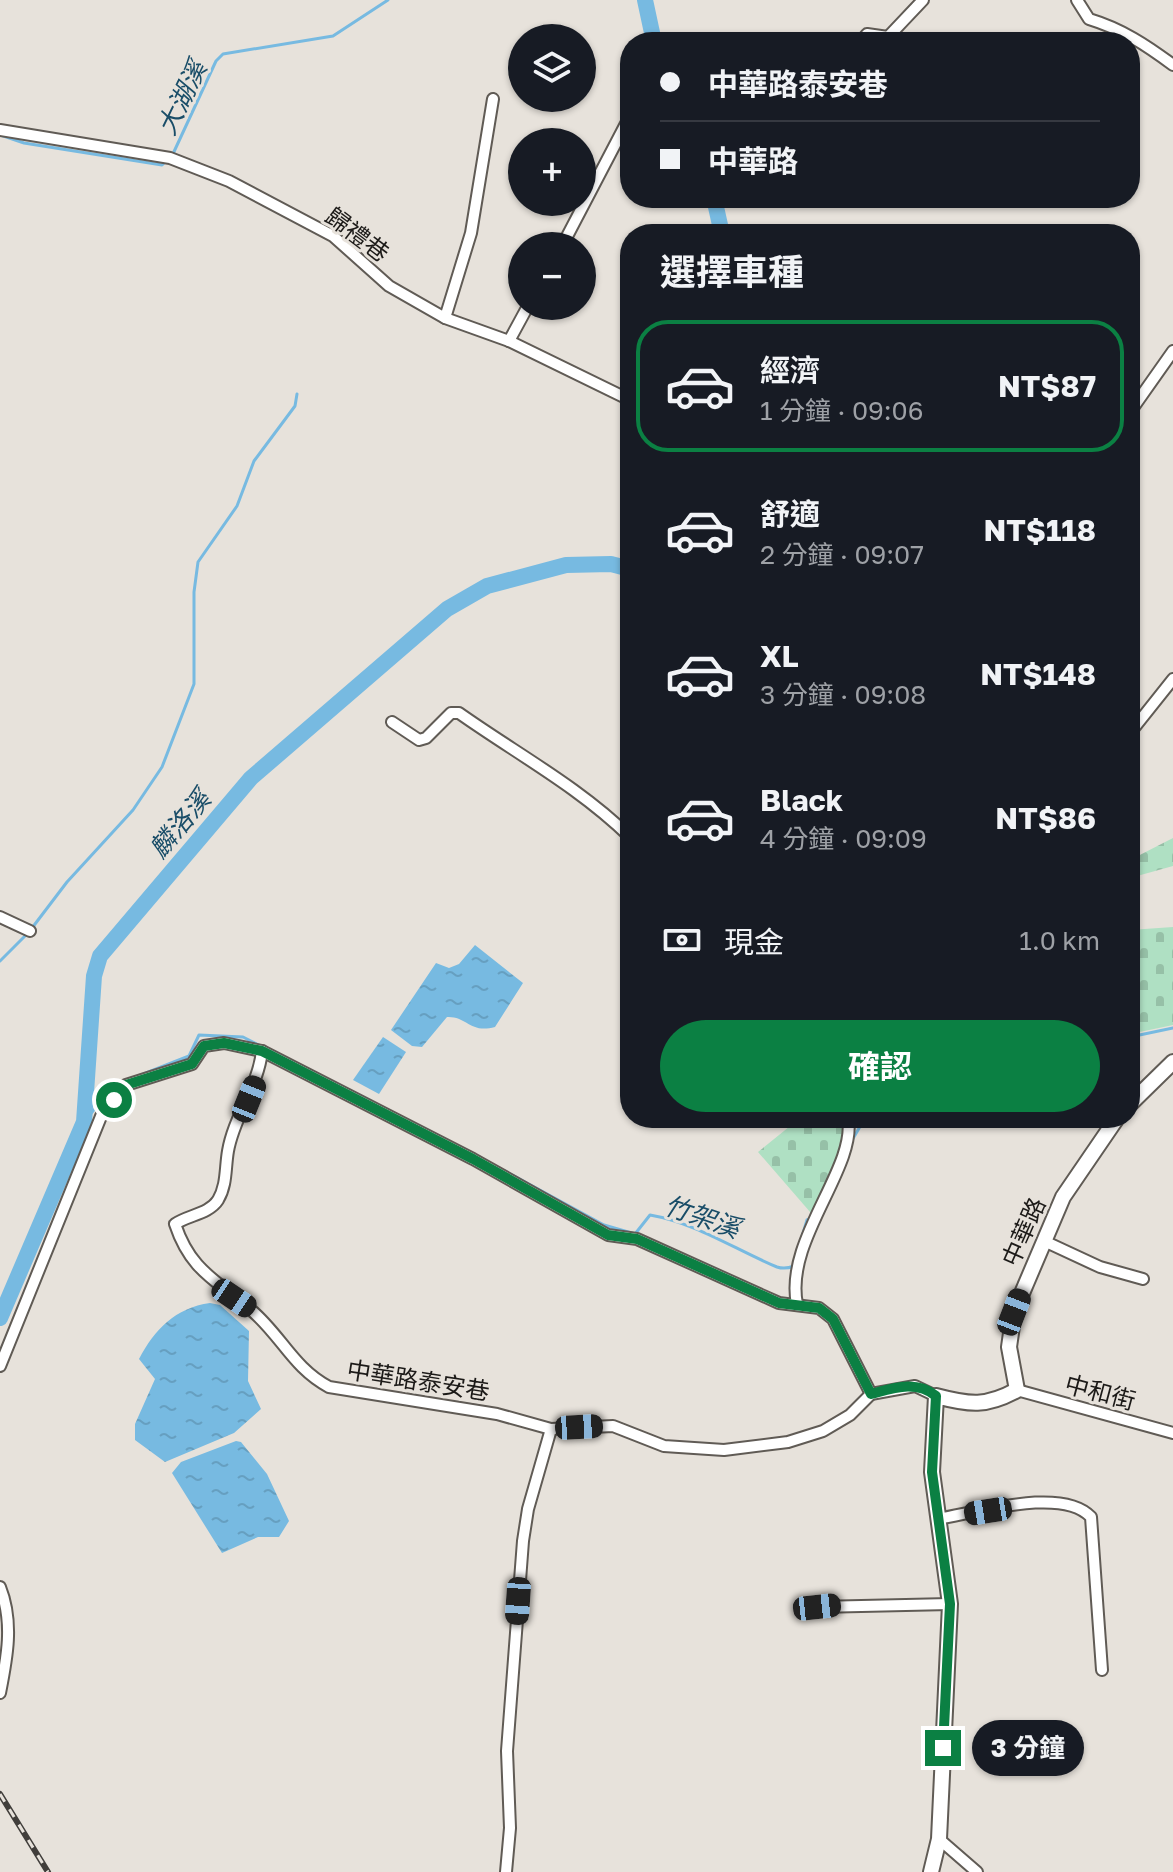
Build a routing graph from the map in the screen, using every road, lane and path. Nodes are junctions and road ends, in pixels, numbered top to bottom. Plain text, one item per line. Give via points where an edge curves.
1 (923, 0) edge
2 (1077, 0) edge
3 (893, 32) edge
4 (1125, 32) edge
5 (1140, 40) edge
6 (1173, 65) edge
7 (493, 99) dead end
8 (0, 130) edge
9 (620, 135) edge
10 (569, 232) edge
11 (445, 318) junction
12 (520, 320) edge
13 (509, 341) junction
14 (1173, 351) edge
15 (620, 395) edge
16 (1140, 398) edge
17 (1173, 679) edge
18 (1140, 720) edge
19 (392, 722) dead end
20 (620, 827) edge
21 (0, 917) edge
22 (30, 931) dead end
23 (262, 1051) junction
24 (1173, 1062) edge
25 (1140, 1094) edge
26 (848, 1128) edge
27 (1110, 1128) edge
28 (1044, 1241) junction
29 (1143, 1279) dead end
30 (797, 1304) junction
31 (0, 1366) edge
32 (1017, 1390) junction
33 (871, 1394) junction
34 (936, 1396) junction
35 (551, 1429) junction
36 (1173, 1433) edge
37 (937, 1519) junction
38 (0, 1587) edge
39 (950, 1604) junction
40 (817, 1607) dead end
41 (1102, 1670) dead end
42 (0, 1693) edge
43 (939, 1839) junction
44 (506, 1872) edge
45 (931, 1872) edge
46 (977, 1872) edge

1 - 3 street
2 - 4 street via 1089,19
5 - 6 street
7 - 11 street via 471,233
8 - 11 street, 歸禮巷 via 170,158 229,181 333,236 389,286
9 - 10 street
11 - 13 street, 歸禮巷
12 - 13 street
13 - 15 street, 歸禮巷
14 - 16 street
17 - 18 street
19 - 20 street via 419,740 451,713 459,713 588,797
21 - 22 street
23 - 30 street via 608,1235 637,1239 779,1303
23 - 31 street via 224,1043 204,1046 192,1064 126,1085 102,1114
23 - 35 street, 中華路泰安巷 via 259,1073 228,1150 217,1201 175,1224 183,1248 216,1285 252,1310 308,1376 329,1387 497,1414
24 - 25 street
26 - 30 street via 848,1142 814,1217 795,1281
27 - 28 street, 中華路 via 1069,1186
28 - 29 street via 1100,1267
28 - 32 street, 中華路 via 1010,1326
30 - 33 street via 819,1308 833,1319
32 - 34 street via 993,1403
32 - 36 street, 中和街
33 - 34 street via 915,1386
33 - 35 street, 中華路泰安巷 via 823,1431 788,1442 724,1450 664,1446 613,1426
34 - 37 street via 932,1472
35 - 44 street via 523,1541 507,1751
37 - 39 street
37 - 41 street via 1059,1500 1085,1510 1091,1517
38 - 42 street via 8,1624
39 - 40 street
39 - 43 street
43 - 45 street
43 - 46 street

